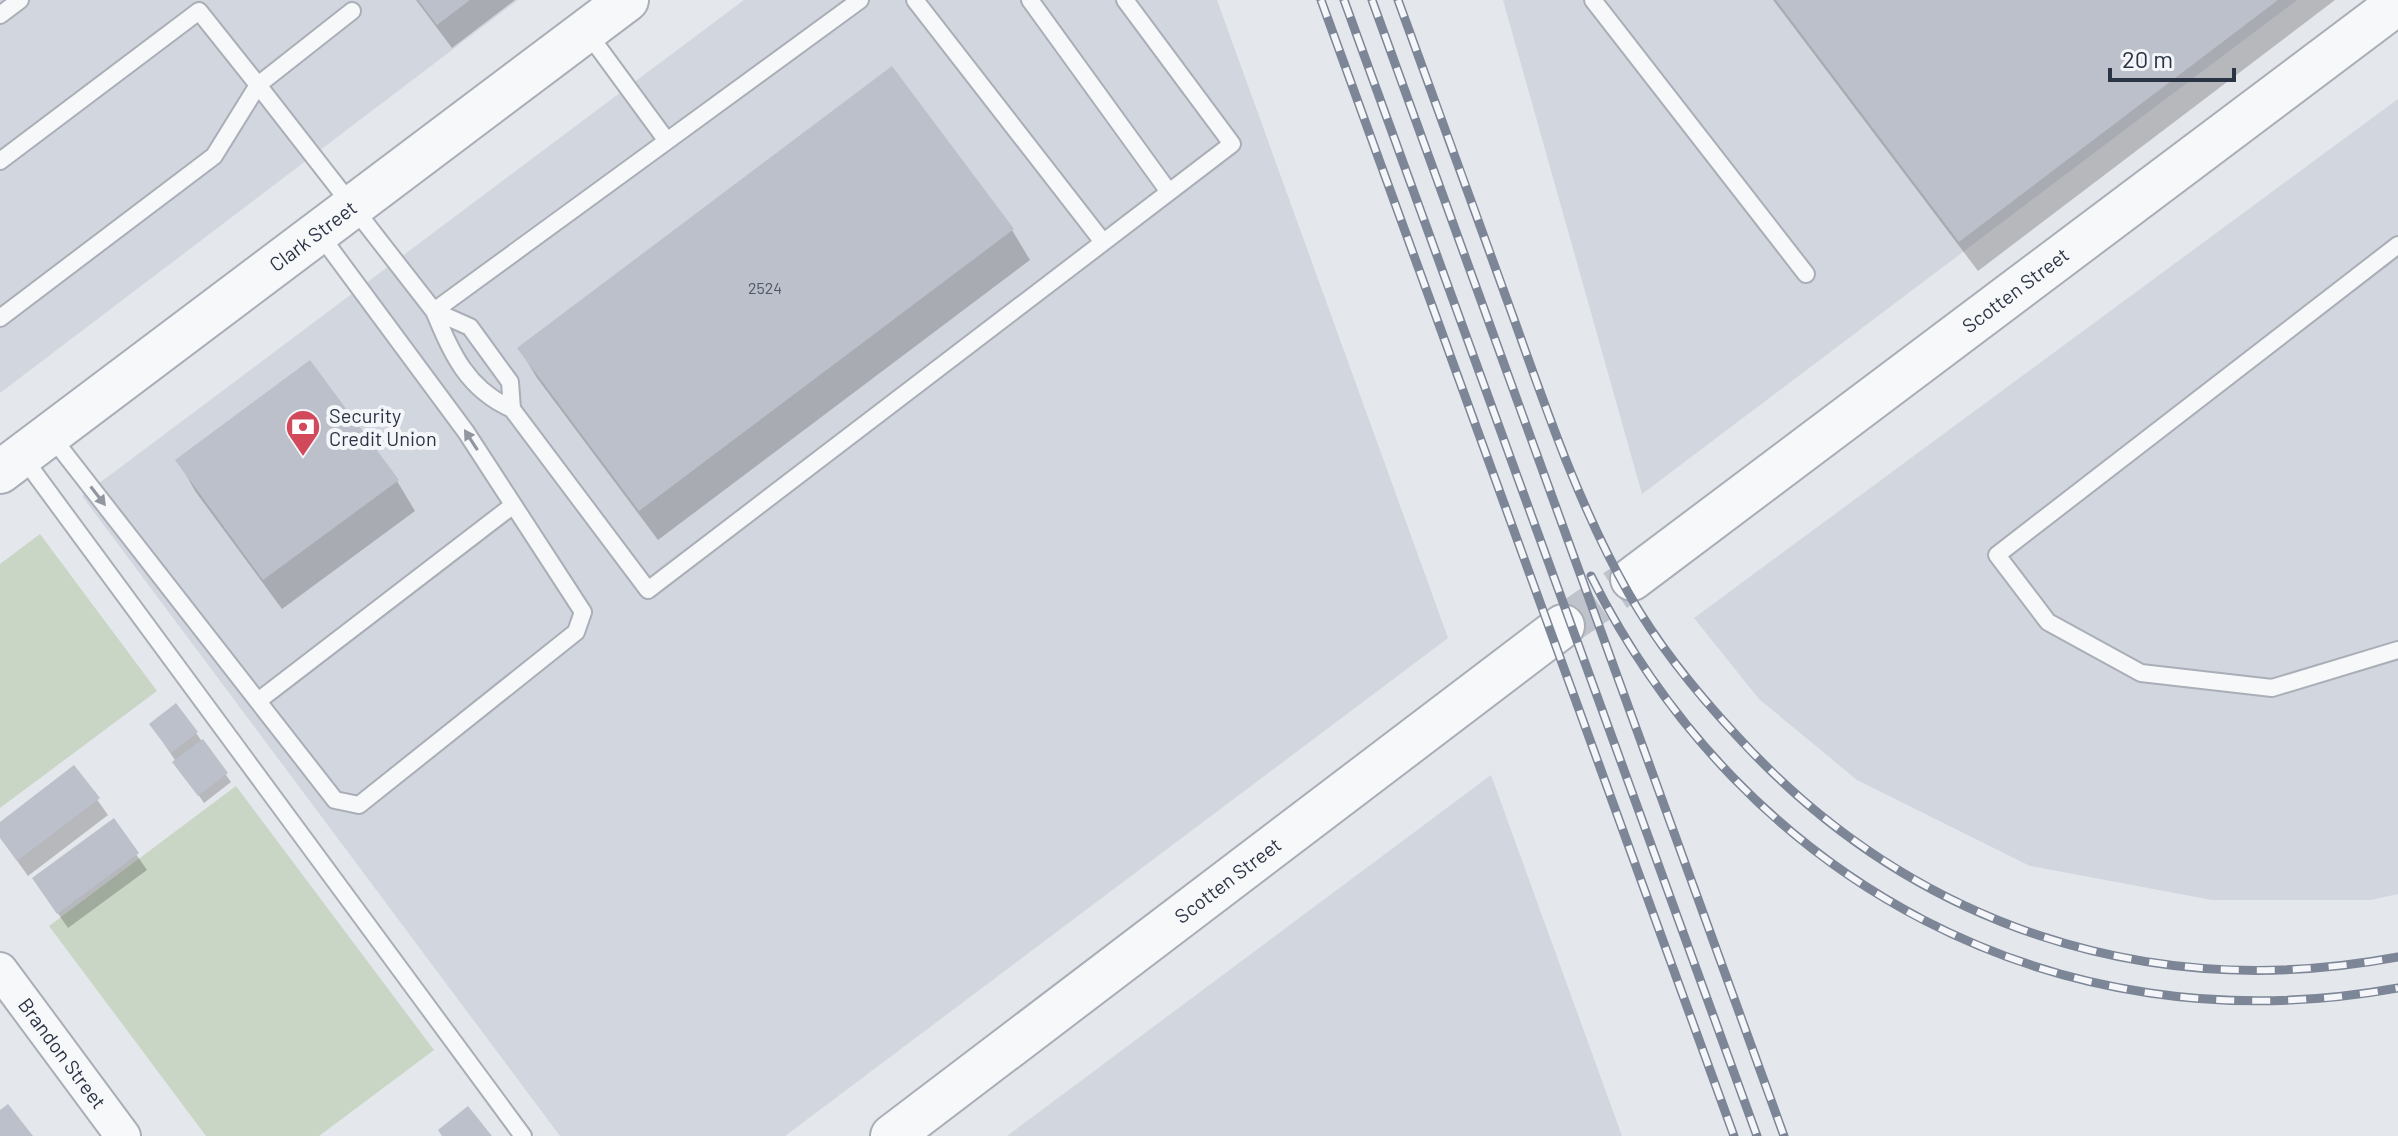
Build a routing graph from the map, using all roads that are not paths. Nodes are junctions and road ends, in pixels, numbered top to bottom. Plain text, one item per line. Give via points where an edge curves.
1 (20, 0) edge
2 (627, 0) edge
3 (860, 0) edge
4 (915, 0) edge
5 (1030, 0) edge
6 (1125, 0) edge
7 (1593, 0) edge
8 (2398, 3) edge
9 (194, 5) edge
10 (352, 11) dead end
11 (0, 15) edge
12 (586, 31) junction
13 (258, 85) junction
14 (667, 141) junction
15 (0, 161) edge
16 (1169, 192) junction
17 (351, 207) junction
18 (318, 232) junction
19 (1103, 242) junction
20 (2398, 245) edge
21 (1806, 274) dead end
22 (434, 311) junction
23 (0, 318) edge
24 (512, 409) junction
25 (24, 454) edge
26 (512, 506) junction
27 (1632, 579) tunnel mouth
28 (1563, 626) tunnel mouth
29 (2398, 650) edge
30 (258, 701) junction
31 (0, 970) edge
32 (123, 1136) edge
33 (523, 1136) edge
34 (892, 1136) edge

1 - 11 lane
2 - 12 street, Clark Street
3 - 14 lane
4 - 19 lane
5 - 16 lane
6 - 16 lane via 1232,144
7 - 21 lane
8 - 27 street, Scotten Street
9 - 13 lane
9 - 15 lane
10 - 13 lane
12 - 14 lane
12 - 17 street, Clark Street
13 - 17 lane
13 - 23 lane via 214,156
14 - 22 lane
16 - 19 lane
17 - 18 street, Clark Street
17 - 22 lane
18 - 25 street, Clark Street
26 -> 18 lane via 466,432
19 - 24 lane via 648,590
20 - 29 lane via 1997,555 2048,622 2141,673 2272,688
22 - 24 lane via 450,349 485,397
22 - 24 lane via 470,327 510,382
25 -> 30 lane
25 - 33 lane
26 - 30 lane
26 - 30 lane via 583,612 576,632 359,805 335,800
28 - 34 street, Scotten Street
31 - 32 street, Brandon Street

